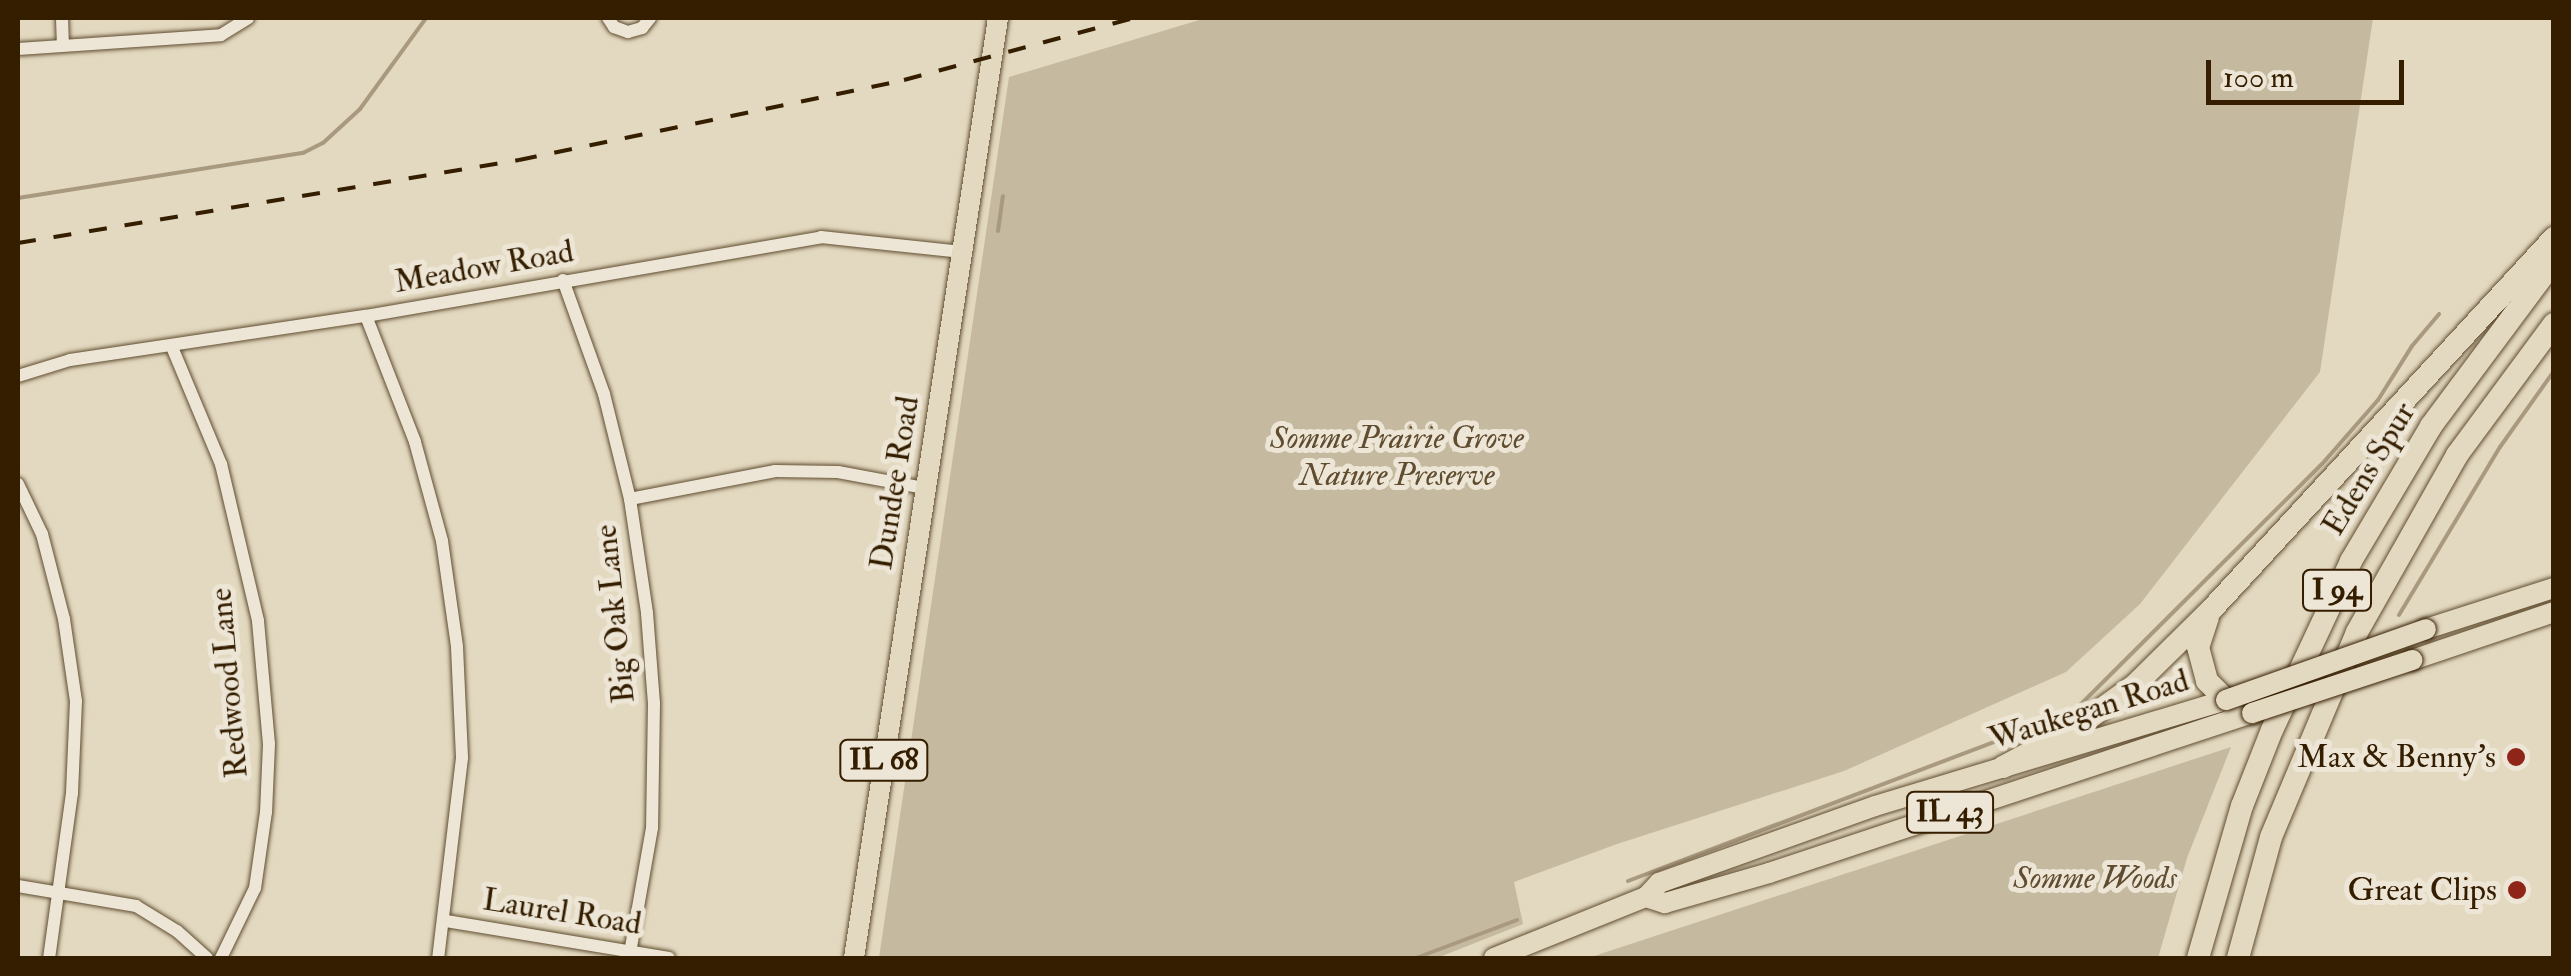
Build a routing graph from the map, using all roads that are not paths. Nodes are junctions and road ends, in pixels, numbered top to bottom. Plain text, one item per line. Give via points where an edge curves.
1 (62, 18) edge
2 (248, 18) edge
3 (608, 18) edge
4 (650, 18) edge
5 (998, 18) edge
6 (62, 45) junction
7 (18, 49) edge
8 (2554, 238) edge
9 (962, 252) junction
10 (2554, 261) edge
11 (563, 280) junction
12 (366, 316) junction
13 (2554, 324) edge
14 (172, 347) junction
15 (18, 376) edge
16 (18, 484) edge
17 (924, 488) junction
18 (630, 499) junction
19 (2554, 588) edge
20 (2212, 609) junction
21 (2554, 612) edge
22 (2226, 700) junction
23 (2252, 713) junction
24 (2004, 766) junction
25 (18, 886) edge
26 (58, 892) junction
27 (1646, 897) junction
28 (446, 921) junction
29 (631, 954) edge
30 (49, 958) edge
31 (207, 958) edge
32 (221, 958) edge
33 (438, 958) edge
34 (669, 958) edge
35 (854, 958) edge
36 (1494, 958) edge
37 (2198, 958) edge
38 (2238, 958) edge

1 - 6 street
2 - 6 street via 221,35
3 - 4 street via 628,32
5 - 9 main road, Dundee Road / IL 68
6 - 7 street
8 - 20 highway
9 - 11 street, Meadow Road via 821,237
9 - 17 main road, Dundee Road / IL 68
10 - 37 highway, Edens Spur / I 94 via 2432,426 2351,561 2272,730
11 - 12 street, Meadow Road
11 - 18 street, Big Oak Lane via 604,394
12 - 14 street, Meadow Road
12 - 28 street via 415,442 442,541 458,647 462,758
13 - 38 highway, I 94 via 2457,455 2357,632 2271,837
14 - 15 street, Meadow Road via 70,360
14 - 32 street, Redwood Lane via 221,464 258,622 269,744 255,888
16 - 26 street via 42,534 76,701
17 - 18 street via 838,472 775,471
17 - 35 main road, Dundee Road / IL 68
18 - 29 street, Big Oak Lane via 654,703 652,828
19 - 22 main road, Waukegan Road / IL 43, bridge
20 - 22 highway via 2199,637 2198,660 2211,688
20 - 24 highway via 2136,684 2071,731
21 - 23 main road, Waukegan Road / IL 43, bridge
22 - 23 highway
22 - 24 main road, Waukegan Road / IL 43
23 - 27 main road, Waukegan Road / IL 43 via 1769,872 1665,902
24 - 27 main road, Waukegan Road / IL 43 via 1659,883
25 - 26 street
26 - 30 street
26 - 31 street via 136,906
27 - 36 main road, Waukegan Road / IL 43
28 - 29 street, Laurel Road
28 - 33 street
29 - 34 street, Laurel Road

